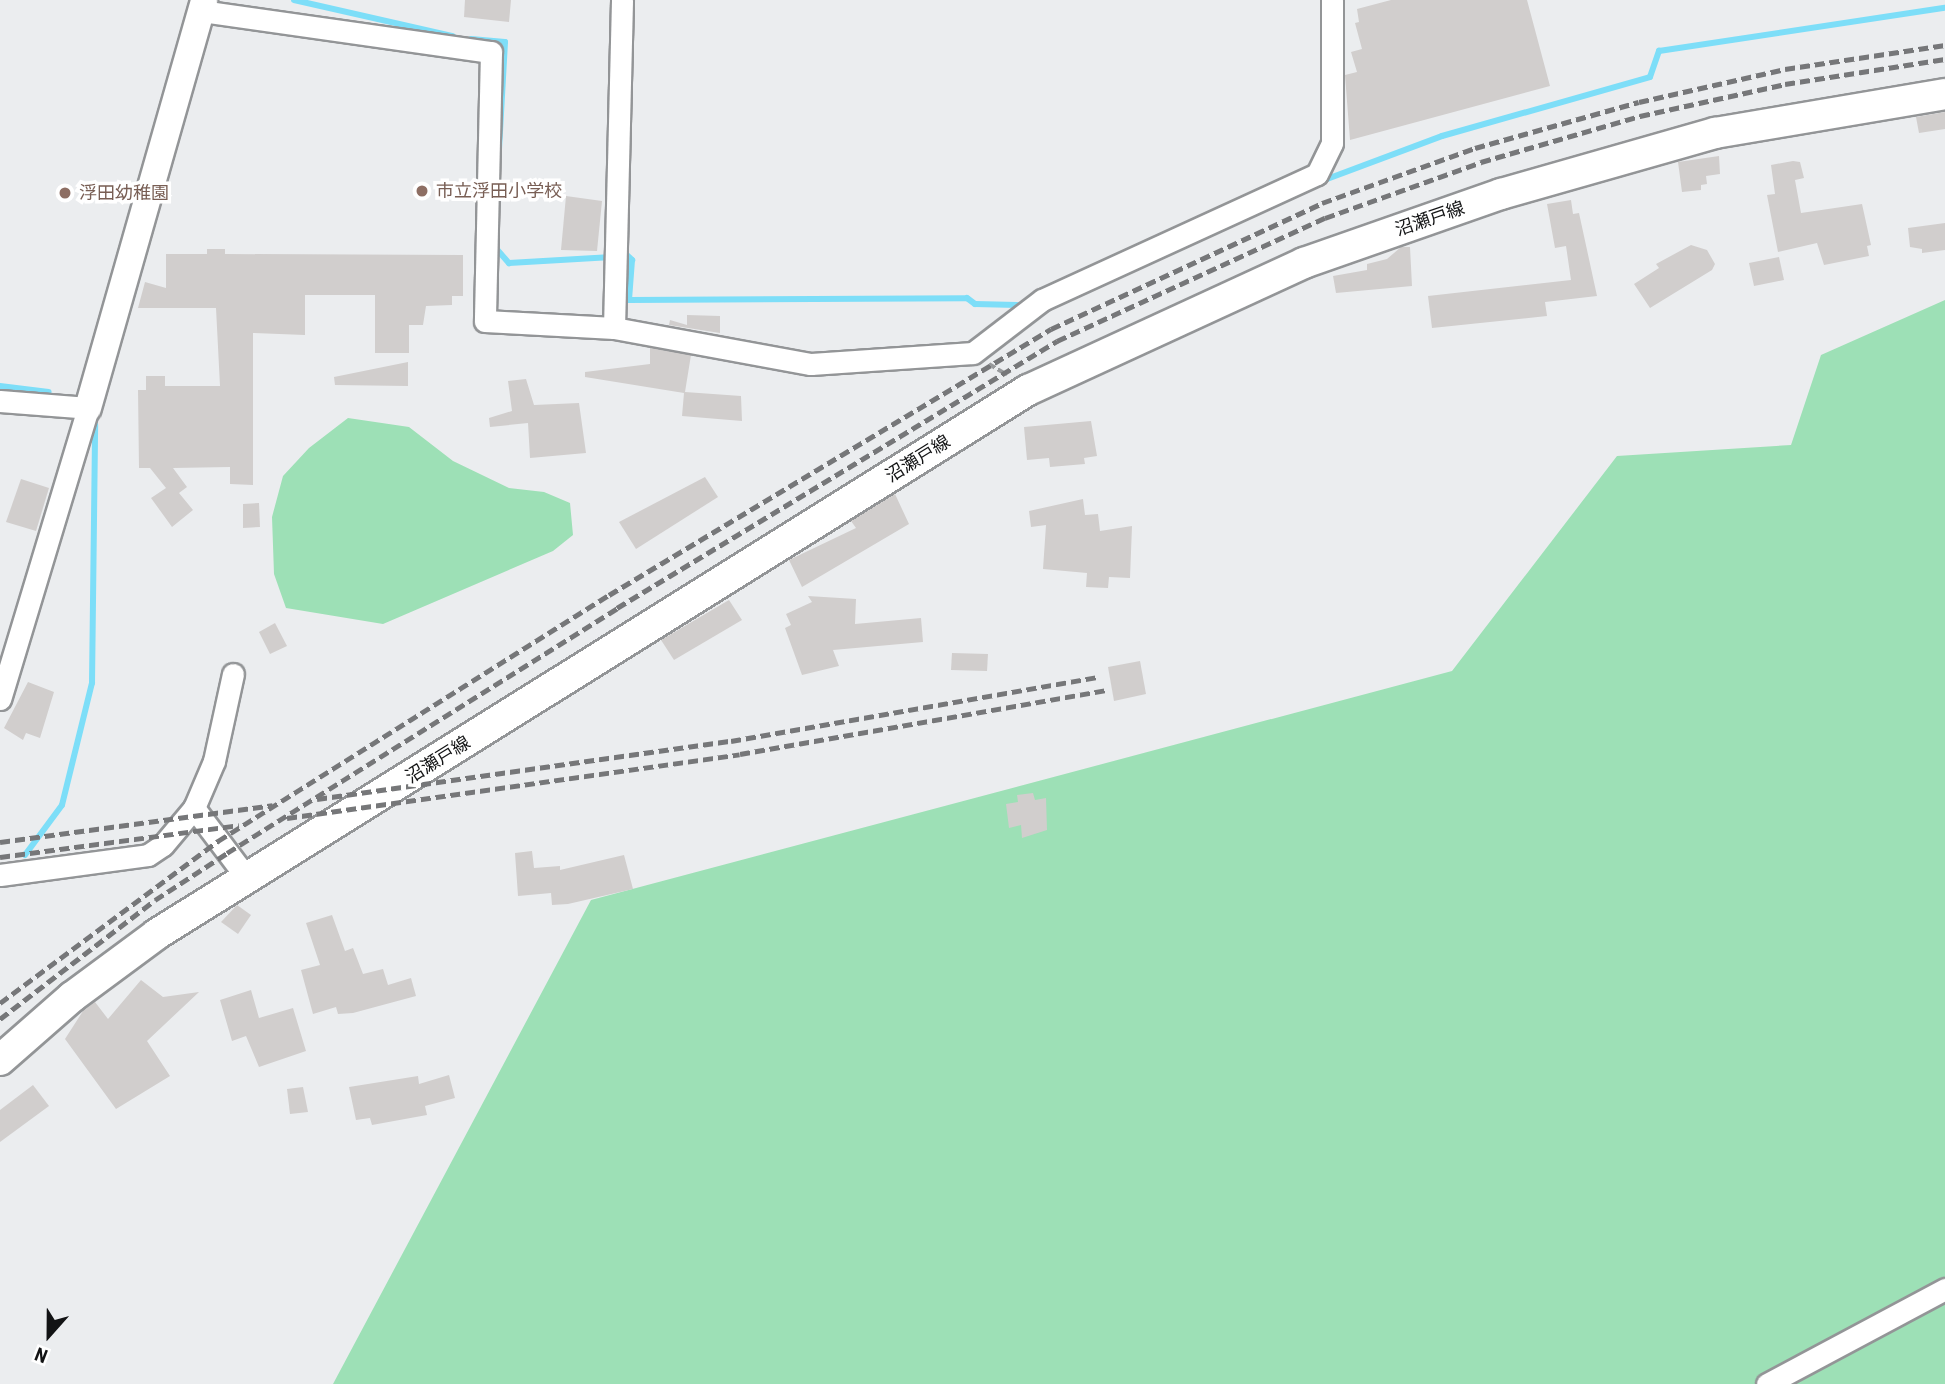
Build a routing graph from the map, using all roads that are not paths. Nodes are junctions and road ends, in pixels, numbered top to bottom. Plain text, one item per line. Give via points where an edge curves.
1 (622, 0) edge
2 (1332, 0) edge
3 (203, 6) edge
4 (1945, 94) edge
5 (614, 328) junction
6 (0, 401) edge
7 (88, 408) junction
8 (233, 674) dead end
9 (0, 699) edge
10 (194, 807) junction
11 (0, 875) edge
12 (247, 878) junction
13 (0, 1060) edge
14 (1945, 1289) edge
15 (1767, 1384) edge

1 - 5 street
2 - 5 street via 1332,143 1317,174 1042,300 973,353 811,364
3 - 5 street via 491,52 485,321
3 - 7 street
4 - 12 main road, 沼瀬戸線 via 1715,132 1501,194 1304,263 1028,390
6 - 7 street
7 - 9 street
8 - 10 street via 214,761
10 - 11 street via 163,845 148,855
10 - 12 street
12 - 13 main road, 沼瀬戸線 via 157,934 72,997
14 - 15 street

